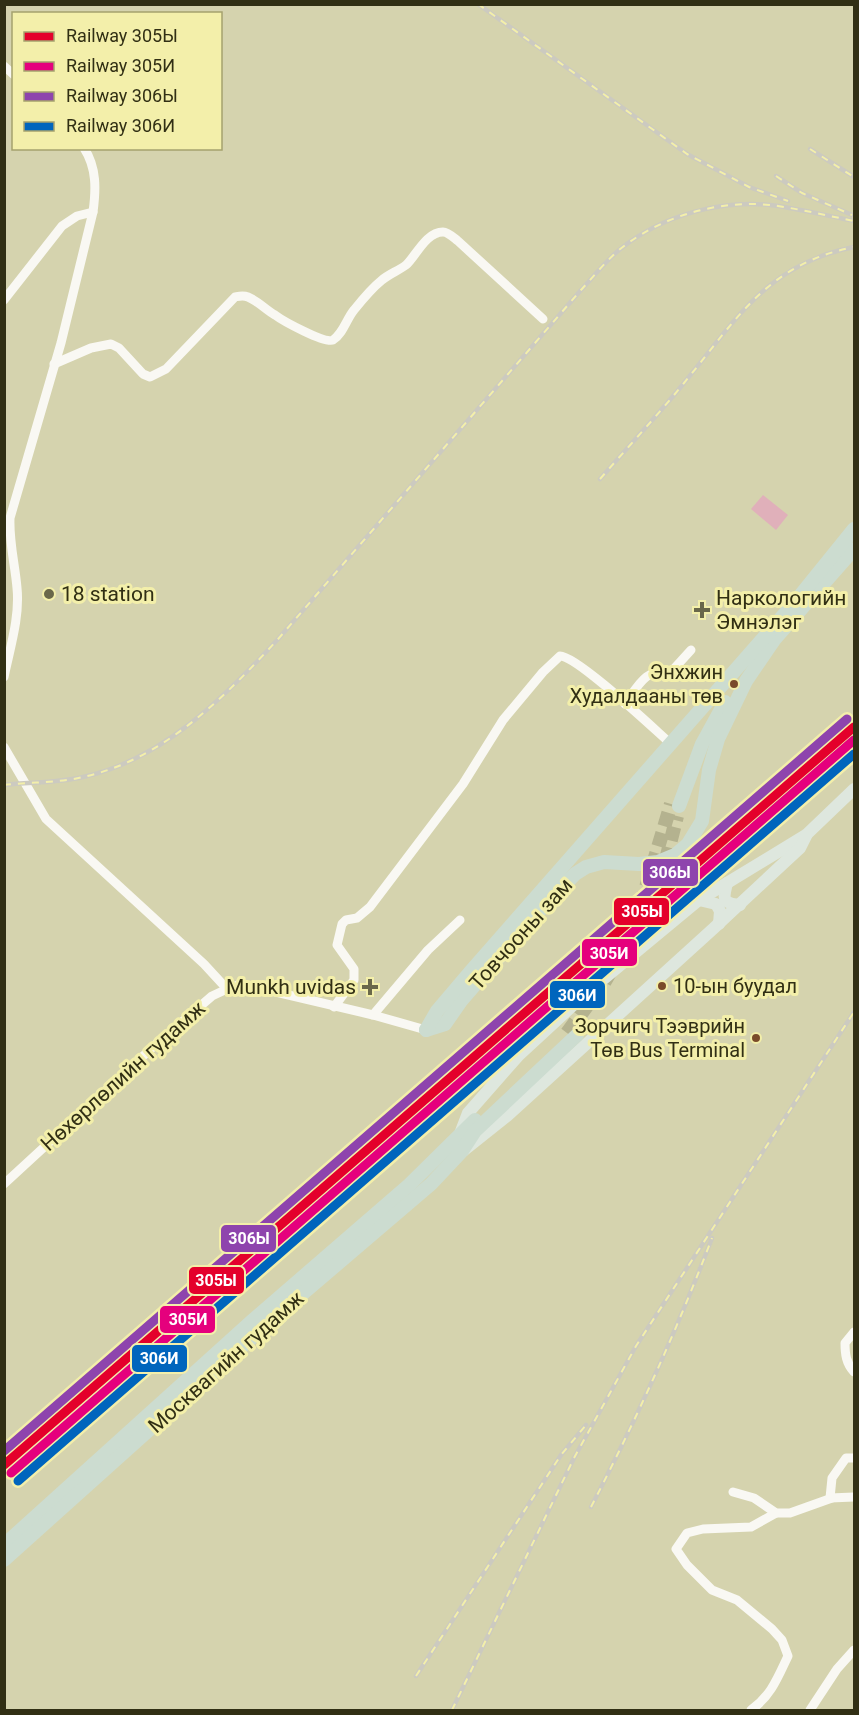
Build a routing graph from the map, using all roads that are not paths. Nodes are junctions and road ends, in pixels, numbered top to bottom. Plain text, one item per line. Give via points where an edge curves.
1 (85, 150) edge
2 (93, 212) junction
3 (4, 300) edge
4 (543, 319) dead end
5 (54, 364) junction
6 (855, 529) edge
7 (855, 549) edge
8 (691, 650) dead end
9 (4, 677) edge
10 (724, 680) junction
11 (746, 681) junction
12 (625, 704) junction
13 (670, 743) junction
14 (6, 751) edge
15 (855, 789) edge
16 (806, 835) junction
17 (727, 883) junction
18 (699, 900) junction
19 (740, 904) junction
20 (460, 920) dead end
21 (718, 924) junction
22 (226, 989) junction
23 (334, 1007) junction
24 (373, 1015) junction
25 (426, 1030) junction
26 (460, 1134) junction
27 (462, 1151) junction
28 (4, 1184) edge
29 (855, 1332) edge
30 (855, 1372) edge
31 (855, 1458) edge
32 (734, 1492) dead end
33 (855, 1497) edge
34 (832, 1498) junction
35 (776, 1513) junction
36 (4, 1545) edge
37 (4, 1560) edge
38 (855, 1650) edge
39 (751, 1710) edge
40 (810, 1710) edge

1 - 2 street via 94,172
2 - 3 street via 62,226
2 - 5 street
4 - 5 street via 458,241 442,232 426,242 406,265 383,279 330,341 242,296 235,297 166,369 150,377 111,344
5 - 9 street via 10,518 16,619
6 - 10 highway, Товчооны зам
7 - 11 highway, Товчооны зам via 774,640
8 - 12 street via 671,672 658,669 648,675
10 - 11 highway via 723,691 689,752 675,805 729,696
10 - 13 highway, Товчооны зам
11 - 25 highway, Товчооны зам via 718,739 702,821 688,844 658,862 604,862 575,874 536,914 445,1023
12 - 13 street
12 - 23 street via 565,656 543,672 502,720 463,784 370,908 342,924 336,945 354,969 354,980
13 - 25 highway, Товчооны зам via 452,992
14 - 22 street via 46,819 204,964
15 - 16 main road
16 - 17 main road
16 - 19 main road via 800,848
17 - 18 main road
17 - 19 main road via 725,900
18 - 21 main road via 716,904 720,911
18 - 26 main road via 519,1055 468,1113
19 - 21 main road
20 - 24 street via 428,950
21 - 27 main road via 507,1116
22 - 23 street, Нөхөрлөлийн гудамж via 246,986
22 - 28 street, Нөхөрлөлийн гудамж via 212,996 154,1046
23 - 24 street, Нөхөрлөлийн гудамж
24 - 25 street, Нөхөрлөлийн гудамж
26 - 27 highway, Москвагийн гудамж via 572,1034 475,1131
26 - 36 highway, Москвагийн гудамж via 409,1185
27 - 37 highway, Москвагийн гудамж via 431,1184 267,1324
29 - 30 street via 845,1342 845,1354
31 - 34 street via 846,1458 832,1478
32 - 35 street via 754,1498
33 - 34 street
34 - 35 street via 790,1513
35 - 39 street via 751,1527 687,1533 676,1549 712,1590 737,1600 782,1640 788,1656 772,1690
38 - 40 street

